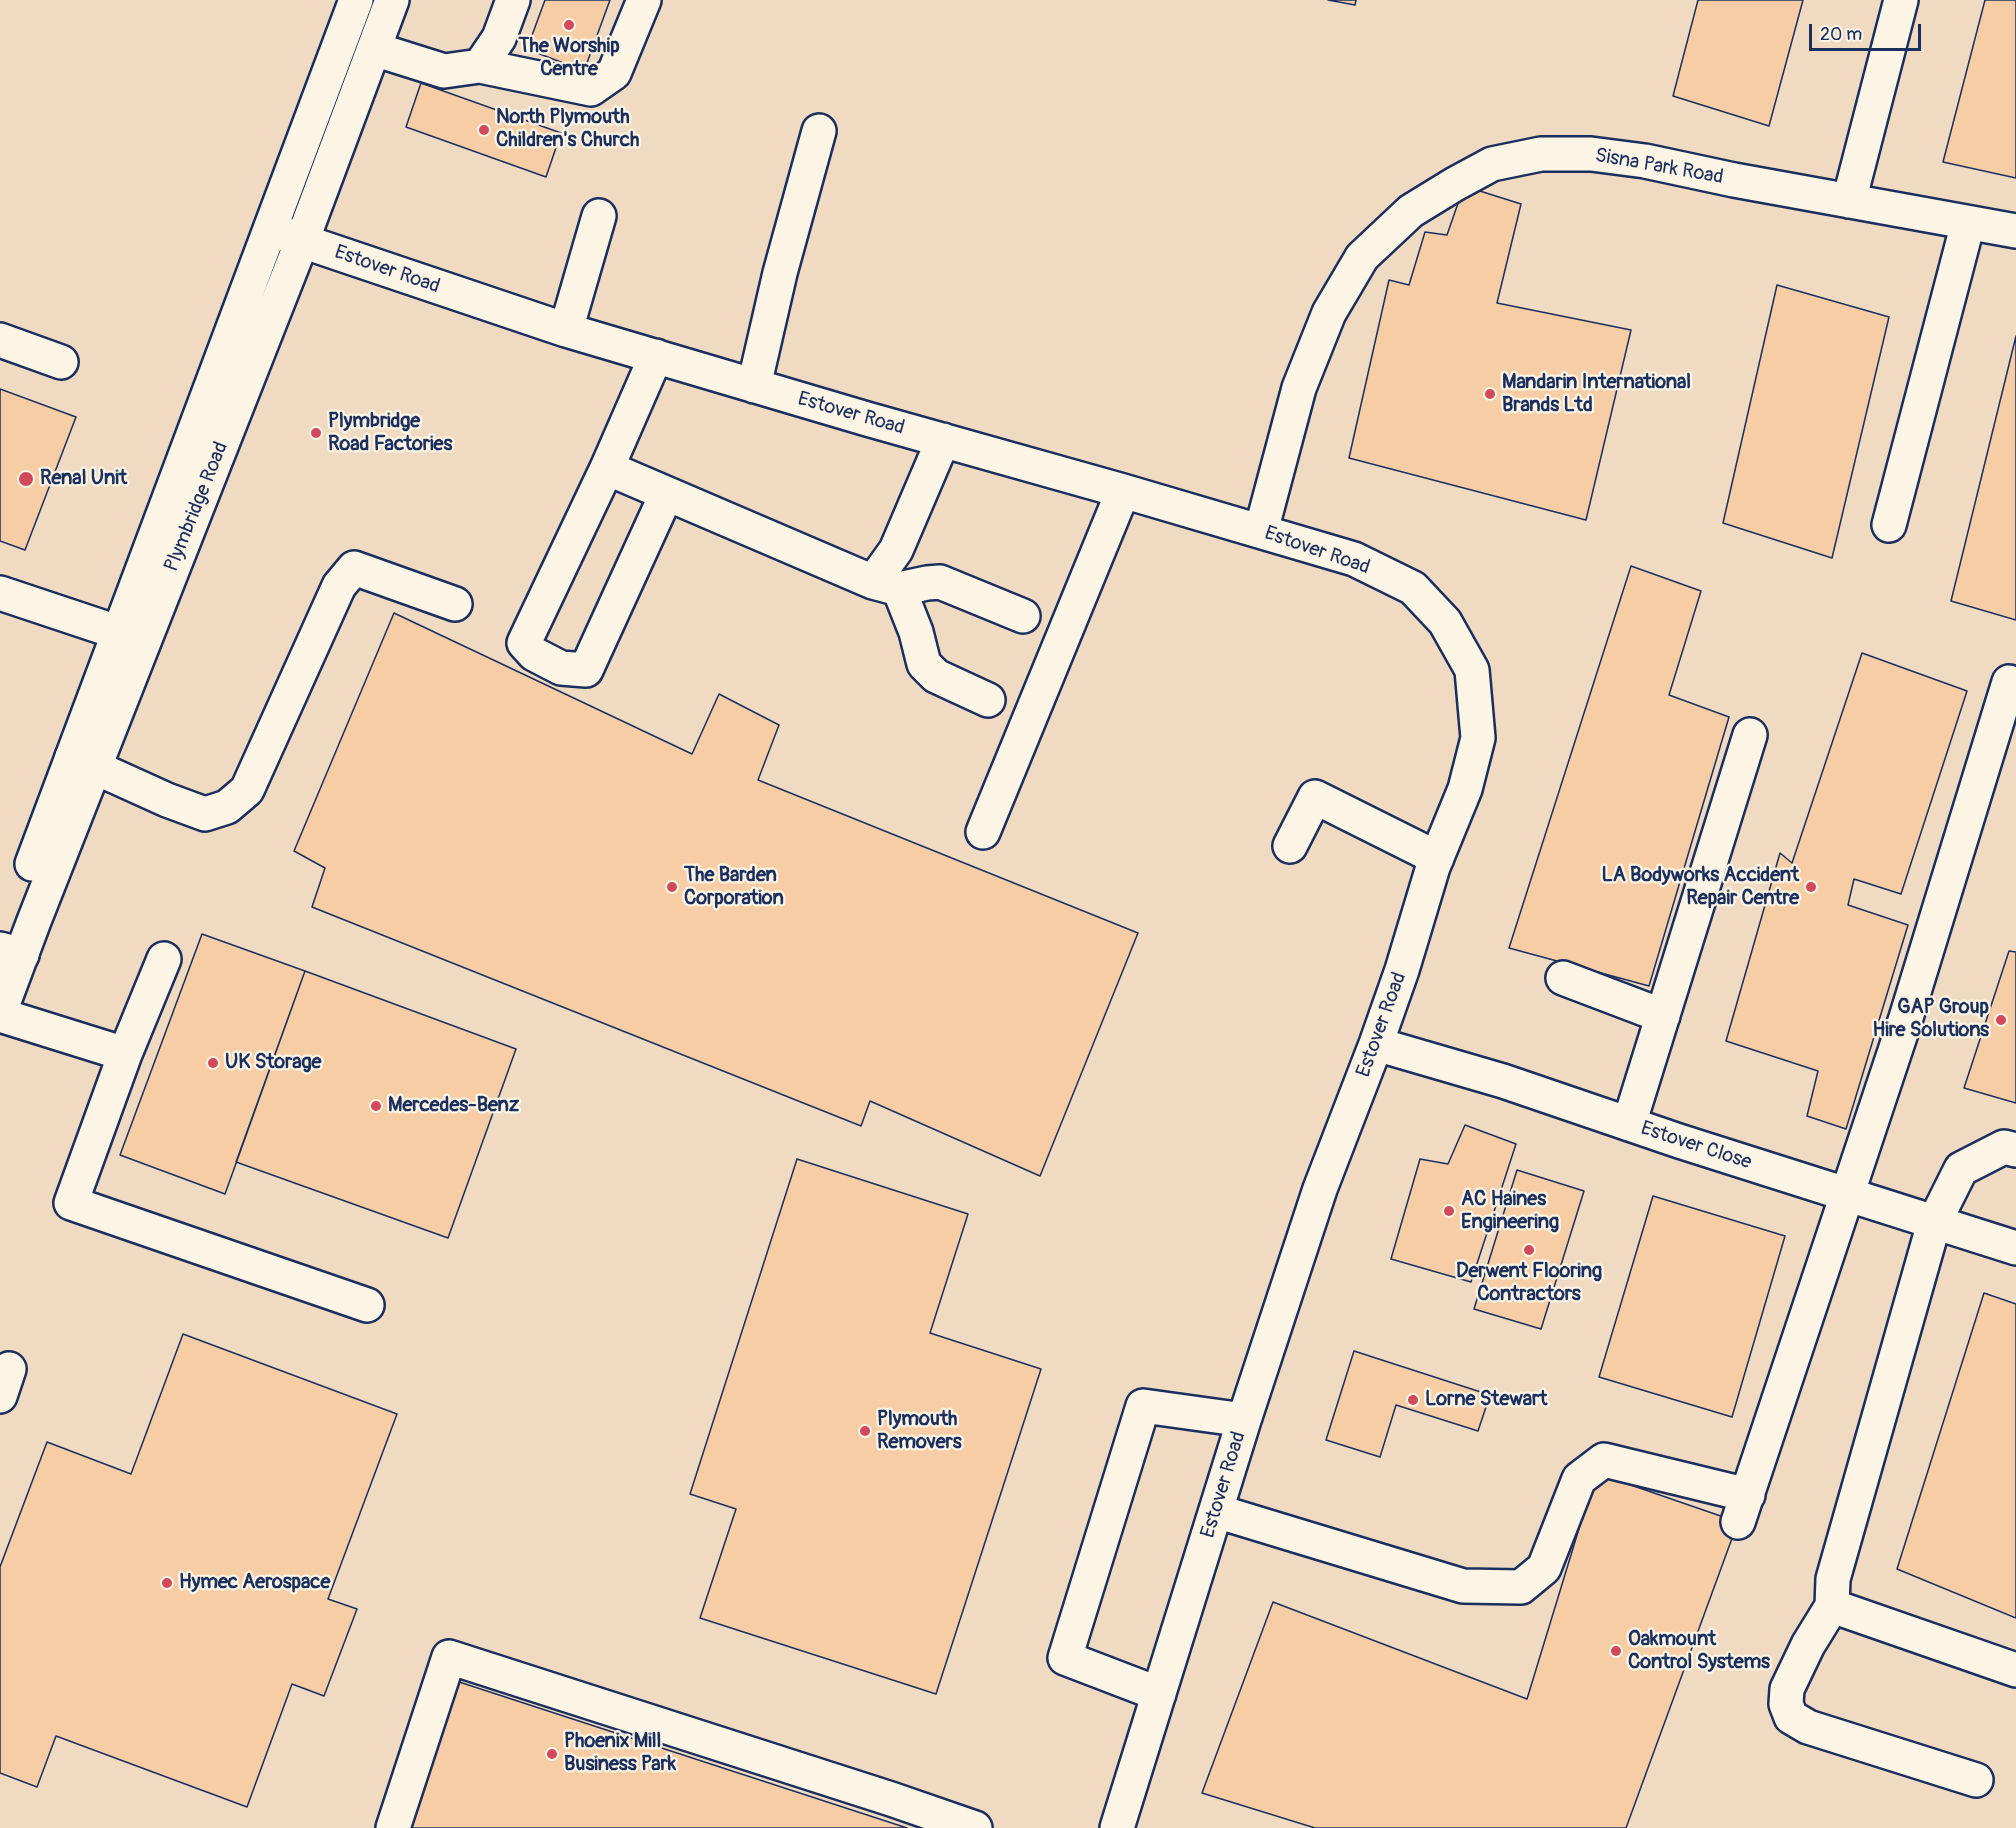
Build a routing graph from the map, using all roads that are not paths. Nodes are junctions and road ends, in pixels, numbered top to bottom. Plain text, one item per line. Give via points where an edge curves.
1 (356, 0) edge
2 (392, 0) edge
3 (513, 0) edge
4 (644, 0) edge
5 (1901, 0) edge
6 (374, 49) junction
7 (480, 66) junction
8 (819, 131) dead end
9 (1849, 201) junction
10 (599, 216) dead end
11 (1968, 223) junction
12 (270, 228) junction
13 (2016, 231) edge
14 (302, 241) junction
15 (566, 330) junction
16 (0, 340) edge
17 (656, 356) junction
18 (61, 362) dead end
19 (754, 386) junction
20 (943, 440) junction
21 (607, 468) junction
22 (1123, 491) junction
23 (666, 495) junction
24 (1889, 525) dead end
25 (1262, 531) junction
26 (886, 585) junction
27 (0, 592) edge
28 (455, 604) dead end
29 (1023, 616) dead end
30 (131, 637) junction
31 (2009, 682) dead end
32 (988, 700) dead end
33 (1750, 735) dead end
34 (83, 763) junction
35 (983, 832) dead end
36 (1290, 846) dead end
37 (1437, 858) junction
38 (6, 951) edge
39 (164, 959) dead end
40 (1563, 978) dead end
41 (0, 1014) edge
42 (1663, 1016) junction
43 (1377, 1044) junction
44 (125, 1054) junction
45 (1629, 1124) junction
46 (2016, 1150) edge
47 (1848, 1195) junction
48 (1934, 1222) junction
49 (2016, 1248) edge
50 (367, 1305) dead end
51 (1244, 1420) junction
52 (1216, 1511) junction
53 (1832, 1606) junction
54 (2016, 1670) edge
55 (1160, 1694) junction
56 (1976, 1780) dead end
57 (393, 1828) edge
58 (975, 1828) edge
59 (1117, 1828) edge

1 - 12 street, Plymbridge Road
2 - 6 street, Plymbridge Road
3 - 7 street via 499,38
4 - 7 street via 614,73 591,89
5 - 9 street
6 - 7 street via 444,70
6 - 14 street, Plymbridge Road
8 - 19 street
9 - 11 street, Sisna Park Road
9 - 25 street, Sisna Park Road via 1591,154 1541,154 1492,164 1455,184 1411,211 1362,257 1329,313 1299,388
10 - 15 street
11 - 13 street, Sisna Park Road
11 - 24 street
12 - 14 street, Estover Road
12 - 30 street, Plymbridge Road
14 - 15 street, Estover Road
14 - 30 street, Plymbridge Road
15 - 17 street, Estover Road
16 - 18 street
17 - 19 street, Estover Road
17 - 21 street
19 - 20 street, Estover Road
20 - 22 street, Estover Road
20 - 26 street via 896,550
21 - 23 street
21 - 23 street via 524,643 534,654 561,668 586,670
22 - 25 street, Estover Road
22 - 35 street
23 - 26 street
25 - 37 street, Estover Road via 1354,559 1413,588 1445,622 1472,670 1478,738 1465,789
26 - 29 street via 940,582
26 - 32 street via 916,632 924,664 936,676
27 - 30 street
28 - 34 street via 354,568 339,586 247,790 226,807 205,814
30 - 34 street, Plymbridge Road
31 - 47 street
33 - 42 street
34 - 38 street, Plymbridge Road
36 - 37 street via 1315,797
37 - 43 street, Estover Road
38 - 41 street, Plymbridge Road
39 - 44 street
40 - 42 street
41 - 44 street
42 - 45 street
43 - 45 street, Estover Close
43 - 51 street, Estover Road via 1320,1189
44 - 50 street via 71,1203
45 - 47 street, Estover Close
46 - 48 street via 2004,1147 1961,1169
47 - 48 street, Estover Close
47 - 52 street via 1743,1509 1604,1460 1579,1479 1544,1568 1521,1587 1463,1586
48 - 49 street, Estover Close
48 - 53 street via 1833,1579
51 - 52 street, Estover Road
51 - 55 street via 1143,1406 1065,1658
52 - 55 street, Estover Road
53 - 54 street
53 - 56 street via 1787,1689 1786,1704 1791,1718 1808,1727
55 - 59 street, Estover Road
57 - 58 street via 449,1657

